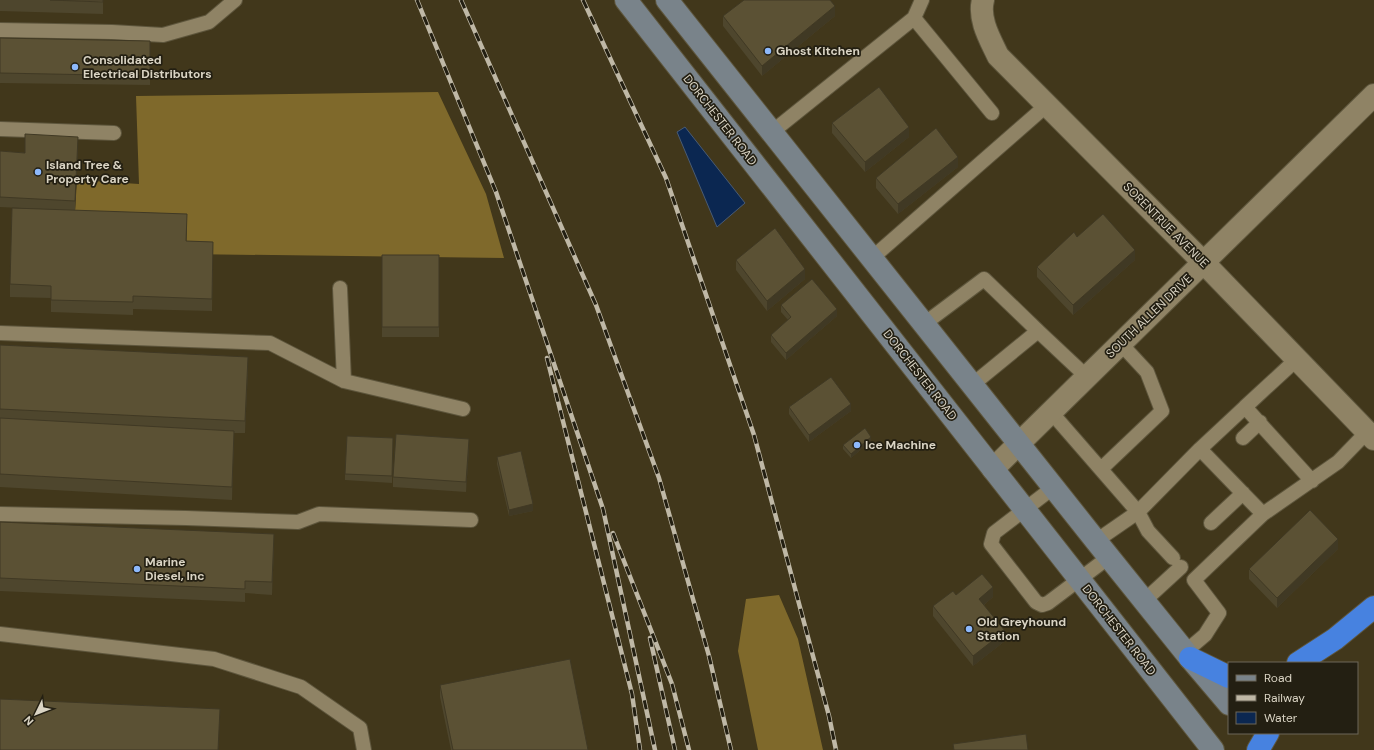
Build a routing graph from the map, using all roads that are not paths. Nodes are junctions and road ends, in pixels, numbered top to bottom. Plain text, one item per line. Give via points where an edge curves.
1 (235, 0) edge
2 (626, 0) edge
3 (667, 0) edge
4 (922, 0) edge
5 (983, 0) edge
6 (914, 18) junction
7 (0, 30) edge
8 (1374, 95) edge
9 (1047, 105) junction
10 (992, 113) dead end
11 (0, 129) edge
12 (772, 132) junction
13 (114, 133) dead end
14 (872, 258) junction
15 (1204, 262) junction
16 (340, 288) dead end
17 (924, 324) junction
18 (1038, 331) junction
19 (0, 333) edge
20 (1121, 344) junction
21 (1297, 359) junction
22 (1087, 377) junction
23 (344, 381) junction
24 (972, 385) junction
25 (1245, 407) junction
26 (463, 409) dead end
27 (1051, 412) junction
28 (1260, 422) junction
29 (1371, 436) edge
30 (1243, 438) dead end
31 (1019, 443) junction
32 (1200, 449) junction
33 (993, 469) junction
34 (1101, 469) junction
35 (1312, 481) junction
36 (1054, 488) junction
37 (1243, 493) junction
38 (1025, 509) junction
39 (1138, 512) junction
40 (0, 514) edge
41 (1263, 514) junction
42 (471, 520) dead end
43 (1212, 522) dead end
44 (1102, 549) junction
45 (1178, 558) junction
46 (1079, 579) junction
47 (1194, 580) junction
48 (1144, 601) junction
49 (1374, 607) edge
50 (0, 634) edge
51 (1334, 639) junction
52 (1188, 655) junction
53 (1300, 662) edge
54 (1318, 662) edge
55 (1228, 676) edge
56 (1228, 703) edge
57 (364, 750) edge
58 (1213, 750) edge

1 - 7 lane via 209,22 163,35
2 - 33 main road, DORCHESTER ROAD
3 - 12 main road
4 - 6 lane
5 - 9 street, SORENTRUE AVENUE via 981,8 986,30 998,56
6 - 10 lane
6 - 12 lane
8 - 15 street, SOUTH ALLEN DRIVE
9 - 14 lane
9 - 15 street, SORENTRUE AVENUE
11 - 13 lane
12 - 14 main road
14 - 17 main road
15 - 20 street, SOUTH ALLEN DRIVE
15 - 21 street, SORENTRUE AVENUE
16 - 23 lane
17 - 18 lane via 984,279
17 - 24 main road
18 - 22 lane
18 - 24 lane
19 - 23 lane via 270,342
20 - 22 street, SOUTH ALLEN DRIVE
20 - 34 lane via 1148,372 1162,411
21 - 25 lane
21 - 29 street, SORENTRUE AVENUE
22 - 27 street, SOUTH ALLEN DRIVE
23 - 26 lane
24 - 31 main road
25 - 28 lane
25 - 32 lane
27 - 31 street, SOUTH ALLEN DRIVE
27 - 34 lane
28 - 30 lane
28 - 35 lane
29 - 35 lane
31 - 33 street, SOUTH ALLEN DRIVE
31 - 36 main road
32 - 37 lane via 1220,460
32 - 39 lane
33 - 38 main road, DORCHESTER ROAD
34 - 39 lane
35 - 41 lane
36 - 38 lane
36 - 44 main road
37 - 41 lane
37 - 43 lane
38 - 46 main road, DORCHESTER ROAD
38 - 46 lane via 994,533 991,544 1036,602 1042,606
39 - 44 lane
39 - 45 lane via 1148,531
40 - 42 lane via 298,522 319,514
41 - 47 lane
44 - 46 lane
44 - 48 main road
45 - 47 lane
45 - 48 lane
46 - 58 main road, DORCHESTER ROAD
47 - 52 lane via 1219,613 1206,635
48 - 52 main road
49 - 51 highway
50 - 57 lane via 214,659 301,687 360,728
51 - 53 highway
51 - 54 highway
52 - 55 highway
52 - 56 main road

